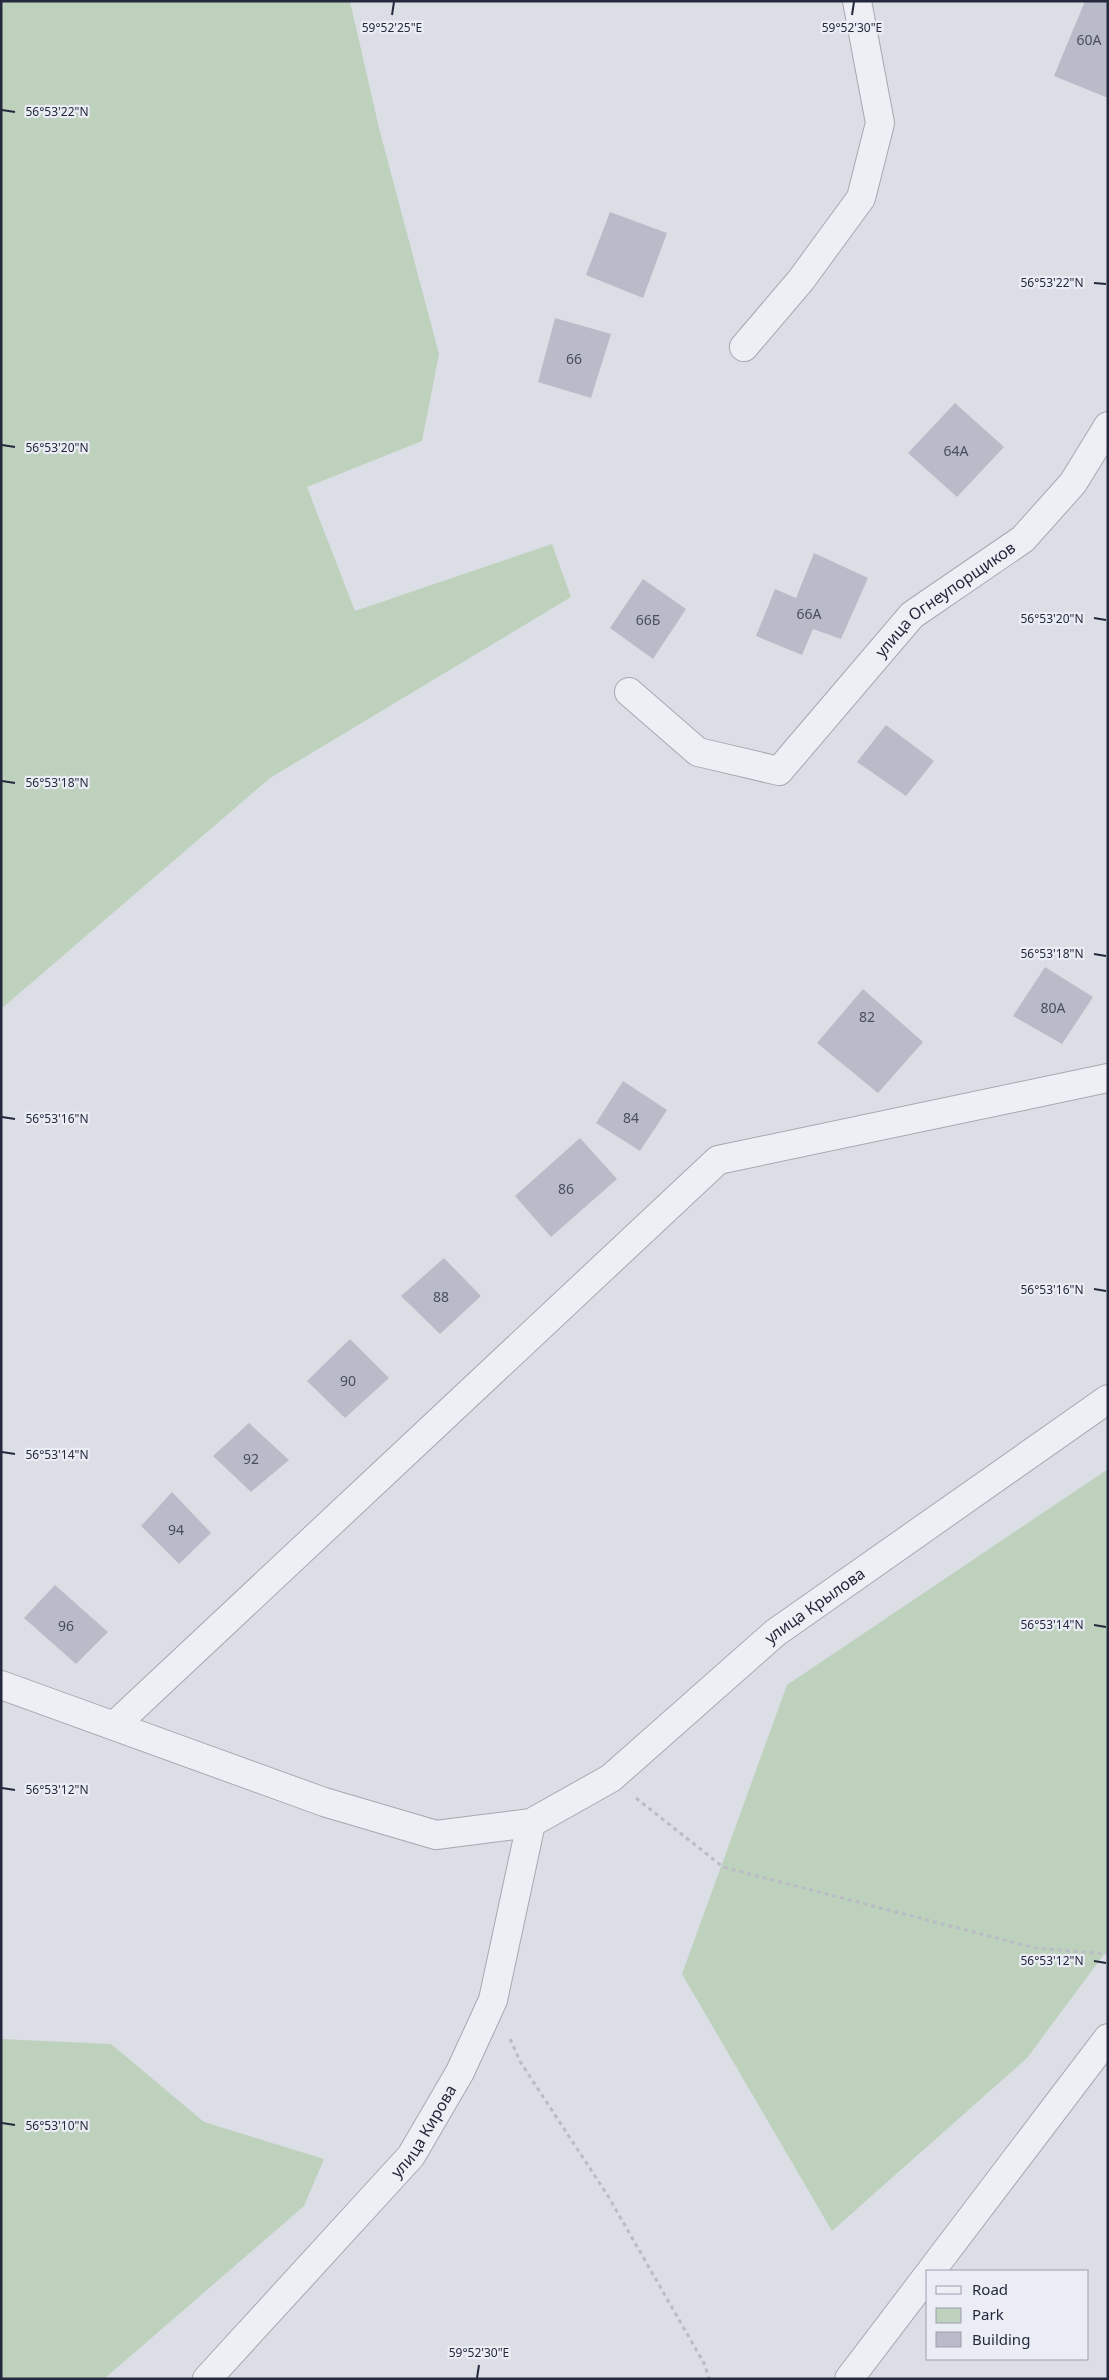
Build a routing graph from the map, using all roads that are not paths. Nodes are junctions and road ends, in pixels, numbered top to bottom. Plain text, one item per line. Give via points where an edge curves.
1 (857, 1) edge
2 (744, 347) dead end
3 (1108, 426) edge
4 (629, 692) dead end
5 (1108, 1078) edge
6 (1108, 1399) edge
7 (1, 1685) edge
8 (115, 1725) junction
9 (532, 1823) junction
10 (1108, 2038) edge
11 (932, 2270) edge
12 (926, 2278) edge
13 (207, 2379) edge
14 (849, 2379) edge

1 - 2 street via 880,123 861,198 801,280
3 - 4 street, улица Огнеупорщиков via 1073,483 1023,539 912,615 779,771 698,752
5 - 8 street via 718,1160
6 - 9 street, улица Крылова via 775,1633 611,1778
7 - 8 street
8 - 9 street via 324,1802 436,1835
9 - 13 street, улица Кирова via 493,2000 460,2072 411,2156
10 - 11 street
12 - 14 street

